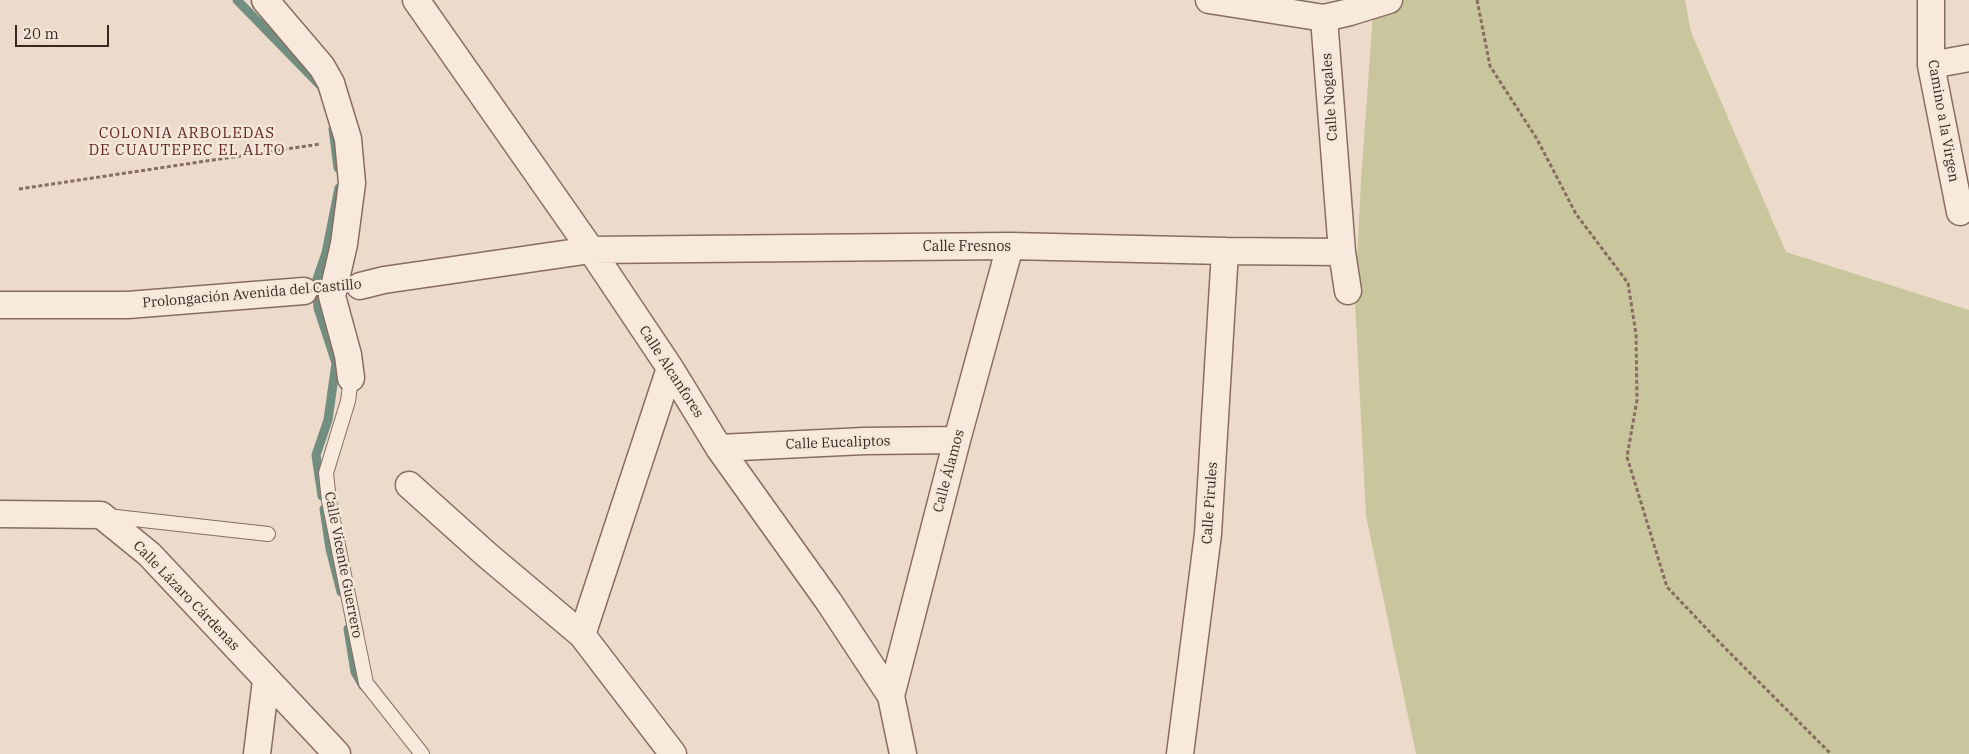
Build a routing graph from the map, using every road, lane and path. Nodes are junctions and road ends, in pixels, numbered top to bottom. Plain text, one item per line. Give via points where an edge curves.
1 (265, 0) edge
2 (416, 0) edge
3 (1209, 0) edge
4 (1389, 0) edge
5 (1476, 0) edge
6 (1931, 0) edge
7 (1324, 18) junction
8 (1969, 58) edge
9 (1931, 65) junction
10 (326, 143) dead end
11 (20, 189) dead end
12 (1960, 212) dead end
13 (1010, 246) junction
14 (591, 250) junction
15 (1225, 252) junction
16 (1342, 252) junction
17 (360, 286) joint
18 (304, 291) joint
19 (1348, 291) dead end
20 (0, 305) edge
21 (670, 368) junction
22 (351, 378) joint
23 (957, 440) junction
24 (720, 448) junction
25 (409, 485) dead end
26 (0, 514) edge
27 (101, 515) junction
28 (268, 534) dead end
29 (582, 635) junction
30 (266, 680) junction
31 (891, 696) junction
32 (257, 754) edge
33 (337, 754) edge
34 (422, 754) edge
35 (672, 754) edge
36 (903, 754) edge
37 (1180, 754) edge
38 (1831, 754) edge

1 - 22 street, Calle Vicente Guerrero via 331,83 348,139 352,183 344,244 332,296
2 - 14 street, Calle Alcanfores
3 - 7 street
4 - 7 street
5 - 38 path via 1490,66 1537,139 1576,214 1628,283 1636,334 1637,400 1627,457 1667,587
6 - 9 street, Camino a la Virgen
7 - 16 street, Calle Nogales
8 - 9 street
9 - 12 street, Camino a la Virgen
10 - 11 path
13 - 14 street, Calle Fresnos
13 - 15 street, Calle Fresnos
13 - 23 street, Calle Álamos
14 - 17 street, Prolongación Avenida del Castillo
14 - 21 street, Calle Alcanfores
15 - 16 street, Calle Fresnos
15 - 37 street, Calle Pirules via 1208,534
16 - 19 street, Calle Nogales
17 - 18 path, Prolongación Avenida del Castillo, bridge
18 - 20 street, Prolongación Avenida del Castillo via 128,304
21 - 24 street, Calle Alcanfores
21 - 29 street
22 - 34 lane, Calle Vicente Guerrero via 348,401 326,472 329,501 366,684
23 - 24 street, Calle Eucaliptos
23 - 31 street, Calle Álamos
24 - 31 street, Calle Alcanfores via 830,602
25 - 29 street
26 - 27 street
27 - 28 lane
27 - 30 street, Calle Lázaro Cárdenas via 148,554
29 - 35 street
30 - 32 street
30 - 33 street, Calle Lázaro Cárdenas
31 - 36 street, Calle Alcanfores

